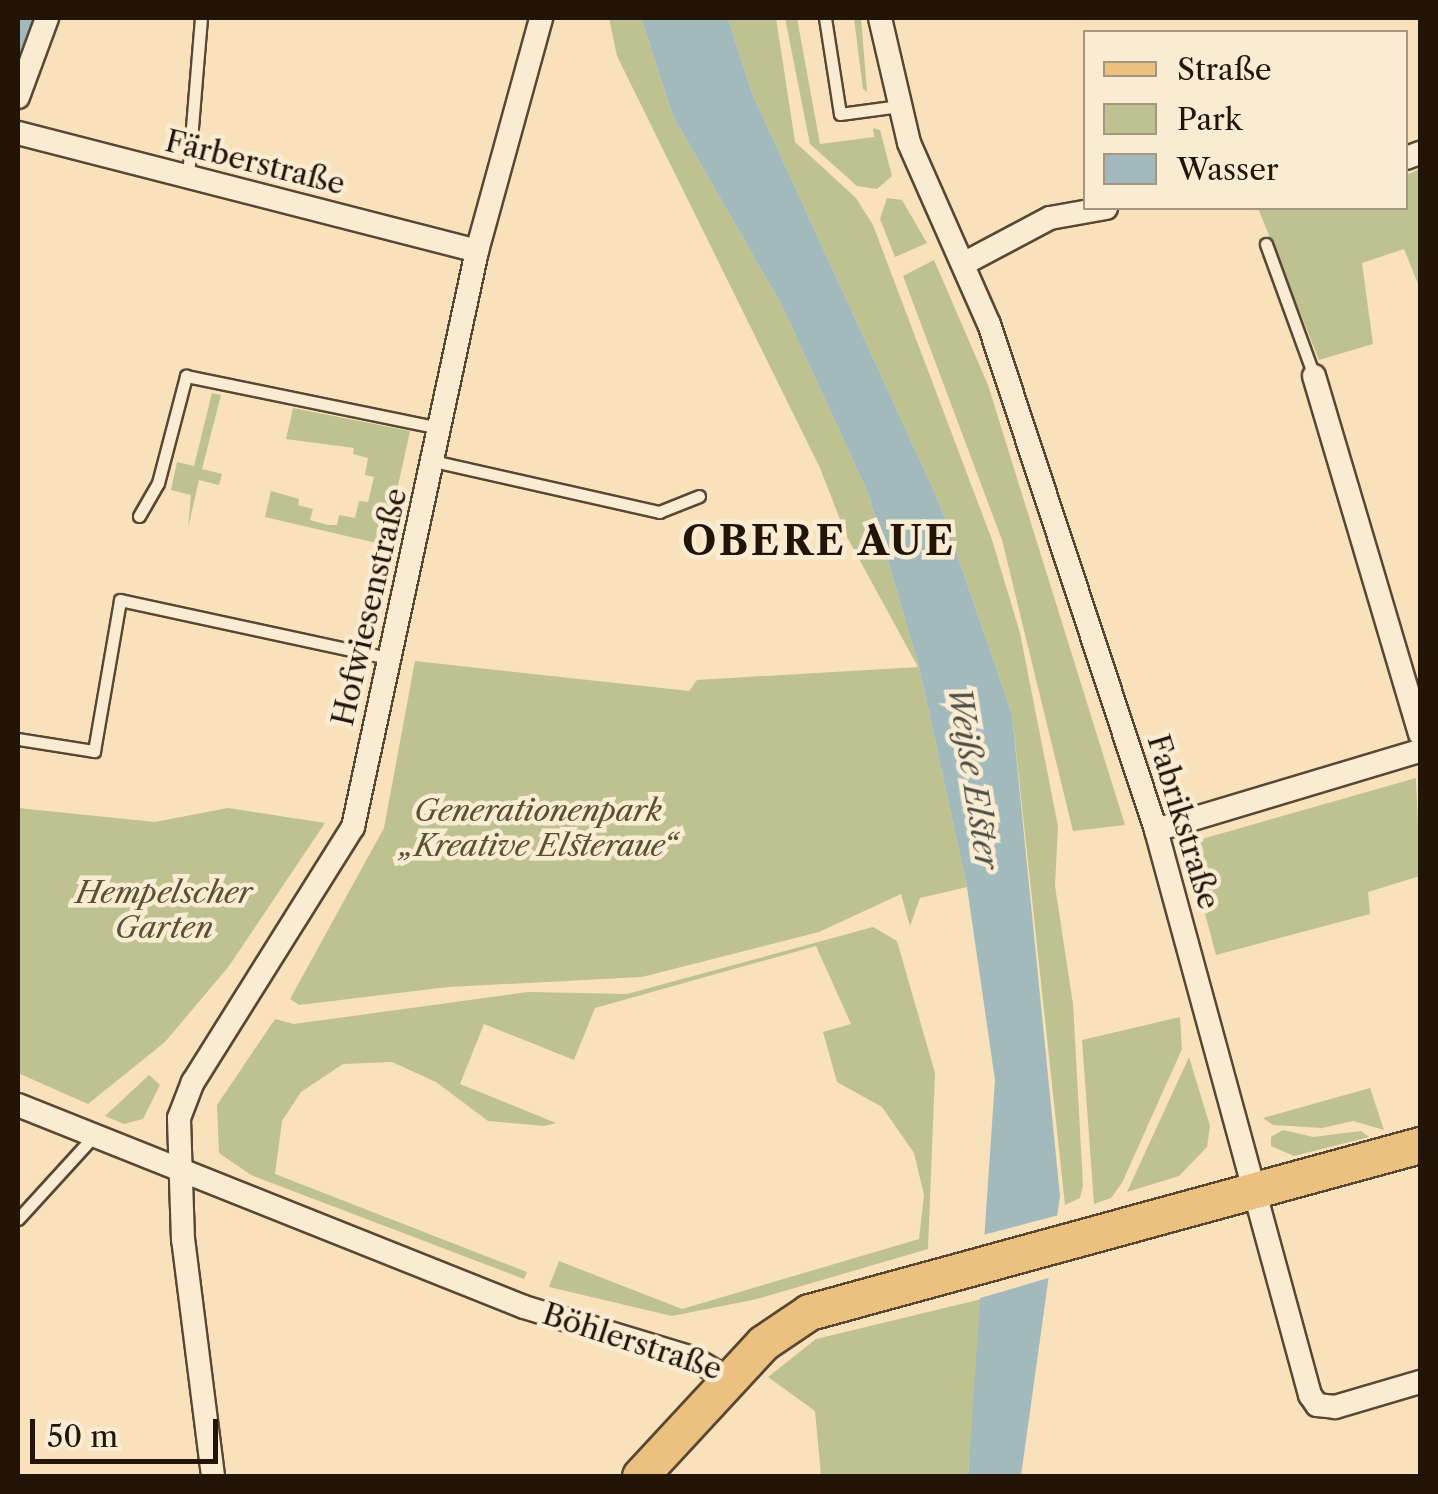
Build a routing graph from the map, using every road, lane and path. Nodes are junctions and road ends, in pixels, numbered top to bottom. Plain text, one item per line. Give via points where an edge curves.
1 (46, 18) edge
2 (201, 18) edge
3 (541, 18) edge
4 (825, 18) edge
5 (880, 18) edge
6 (18, 97) edge
7 (899, 106) junction
8 (18, 133) edge
9 (188, 176) junction
10 (1095, 210) edge
11 (1266, 244) dead end
12 (477, 251) junction
13 (965, 263) junction
14 (1314, 376) joint
15 (440, 428) junction
16 (433, 461) junction
17 (699, 496) dead end
18 (138, 516) dead end
19 (388, 658) junction
20 (1420, 734) edge
21 (18, 740) edge
22 (1420, 751) edge
23 (1156, 830) junction
24 (18, 1105) edge
25 (92, 1138) junction
26 (1420, 1145) edge
27 (177, 1173) junction
28 (1252, 1192) junction
29 (18, 1219) edge
30 (728, 1379) junction
31 (1420, 1382) edge
32 (213, 1476) edge
33 (640, 1476) edge

1 - 6 street
2 - 9 lane
3 - 12 street, Hofwiesenstraße
4 - 7 lane via 840,114
5 - 7 street, Fabrikstraße
7 - 13 street, Fabrikstraße via 921,178
8 - 9 street, Färberstraße
9 - 12 street, Färberstraße
10 - 13 street via 1050,218
11 - 14 lane
12 - 15 street, Hofwiesenstraße
13 - 23 street, Fabrikstraße
14 - 20 street
15 - 16 street, Hofwiesenstraße
15 - 18 lane via 186,376 158,483
16 - 17 lane via 659,512
16 - 19 street, Hofwiesenstraße
19 - 21 lane via 120,600 94,751
19 - 27 street, Hofwiesenstraße via 353,827 184,1099
22 - 23 street
23 - 28 street, Fabrikstraße
24 - 25 street, Böhlerstraße
25 - 27 street, Böhlerstraße
25 - 29 lane
26 - 28 main road, Böhlerstraße
27 - 30 street, Böhlerstraße via 540,1312 694,1358
27 - 32 street, Hofwiesenstraße
28 - 30 main road, Böhlerstraße via 809,1312 763,1343
28 - 31 street, Fabrikstraße via 1318,1406
30 - 33 main road

